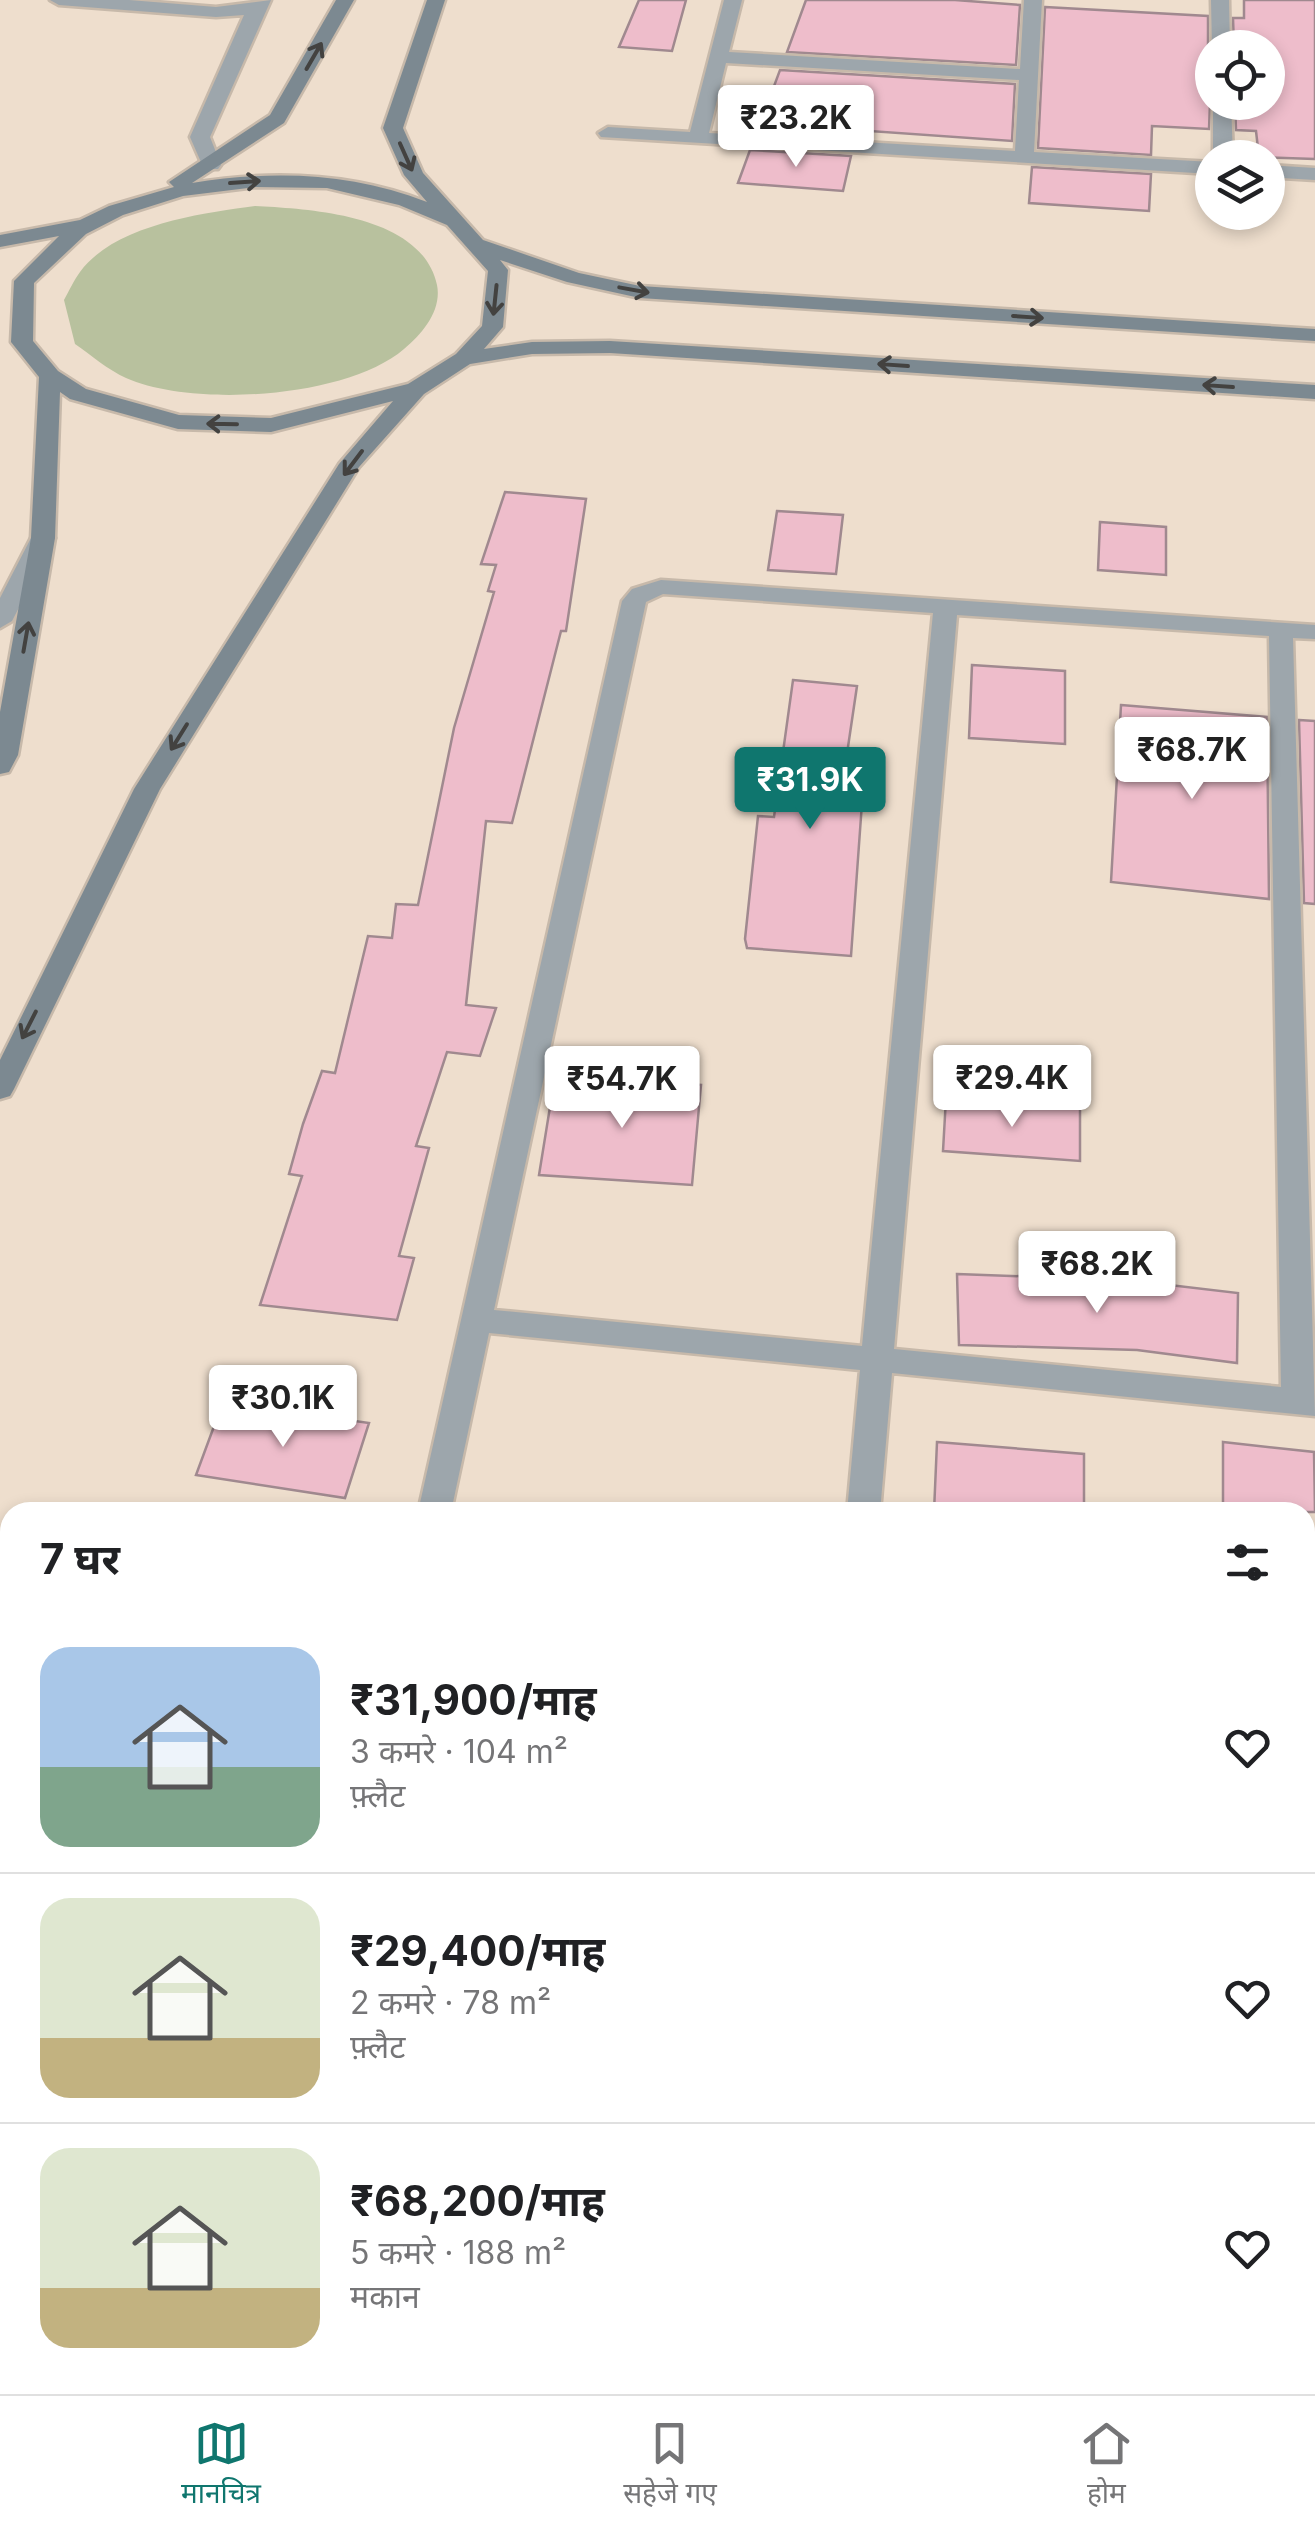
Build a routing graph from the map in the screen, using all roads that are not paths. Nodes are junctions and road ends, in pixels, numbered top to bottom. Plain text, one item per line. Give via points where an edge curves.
1 (59, 0) edge
2 (345, 0) edge
3 (436, 0) edge
4 (733, 0) edge
5 (1033, 0) edge
6 (1220, 0) edge
7 (259, 4) edge
8 (1220, 30) edge
9 (718, 57) junction
10 (1028, 75) junction
11 (608, 132) dead end
12 (698, 138) junction
13 (1024, 156) junction
14 (211, 165) junction
15 (1195, 167) edge
16 (1285, 172) edge
17 (1315, 174) edge
18 (136, 203) junction
19 (452, 220) junction
20 (85, 225) junction
21 (0, 241) edge
22 (474, 244) junction
23 (0, 333) edge
24 (1315, 335) edge
25 (22, 342) junction
26 (464, 359) junction
27 (50, 376) junction
28 (416, 389) junction
29 (1315, 392) edge
30 (43, 538) junction
31 (946, 606) junction
32 (0, 622) edge
33 (1281, 630) junction
34 (1315, 632) edge
35 (0, 766) edge
36 (0, 1089) edge
37 (476, 1320) junction
38 (876, 1360) junction
39 (1306, 1402) edge
40 (436, 1502) edge
41 (864, 1502) edge

1 - 7 street via 228,12
14 -> 2 street via 277,119
3 -> 19 street via 392,128 414,175
4 - 9 street
5 - 10 street
6 - 8 street
7 - 14 street via 200,137
9 - 10 street
9 - 12 street
10 - 13 street
11 - 12 street
12 - 13 street
13 - 15 street
14 - 18 street
16 - 17 street
18 -> 19 street via 252,181 337,185 402,198
18 - 20 street
19 - 22 street
20 - 21 street
20 - 25 street via 24,281
22 -> 24 street via 640,292
22 -> 26 street via 498,270 492,327
23 - 25 street
25 - 27 street
26 - 28 street
29 -> 26 street via 610,347 532,348
28 -> 27 street via 271,425 178,422 78,394
27 - 30 street
28 -> 36 street via 350,464 147,789
30 - 32 street
35 -> 30 street
31 - 33 street
31 - 37 street via 661,587 634,600
31 - 38 street
33 - 34 street
33 - 39 street
37 - 38 street
37 - 40 street
38 - 39 street
38 - 41 street

